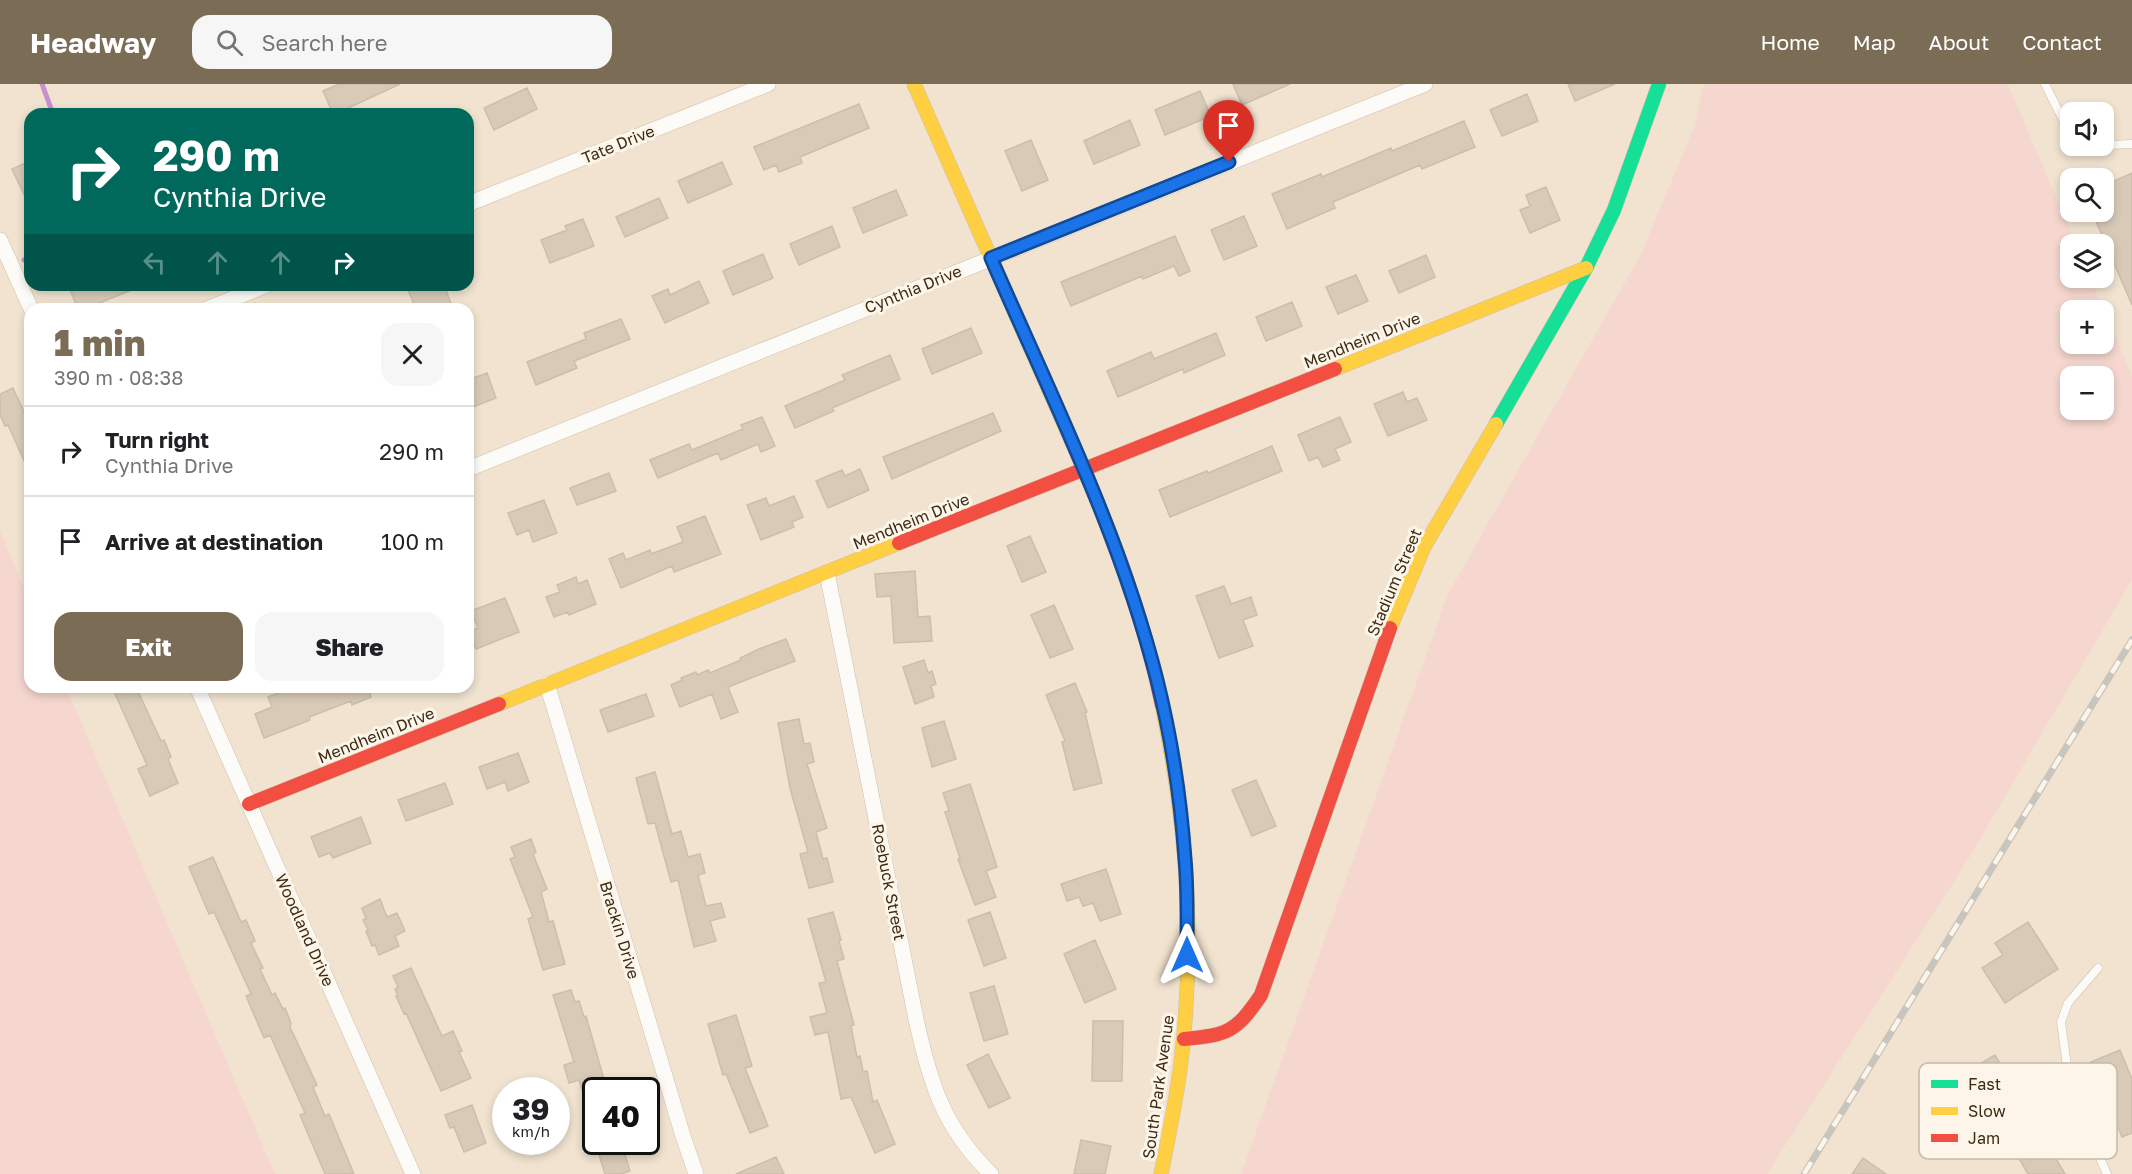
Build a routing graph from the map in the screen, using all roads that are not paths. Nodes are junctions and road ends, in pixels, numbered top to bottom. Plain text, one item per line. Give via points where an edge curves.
1 (768, 84) edge
2 (914, 84) edge
3 (1425, 84) edge
4 (1659, 84) edge
5 (2045, 84) edge
6 (2060, 114) edge
7 (2132, 144) edge
8 (2114, 145) edge
9 (474, 202) edge
10 (0, 240) edge
11 (991, 258) junction
12 (1586, 268) junction
13 (252, 291) edge
14 (28, 303) edge
15 (222, 303) edge
16 (474, 468) edge
17 (1084, 470) junction
18 (827, 573) junction
19 (546, 684) junction
20 (200, 693) edge
21 (249, 804) junction
22 (2098, 968) dead end
23 (1184, 1039) junction
24 (2067, 1063) edge
25 (2100, 1159) edge
26 (413, 1174) edge
27 (696, 1174) edge
28 (991, 1174) edge
29 (1161, 1174) edge
30 (2107, 1174) edge

1 - 9 street, Tate Drive
2 - 11 street, South Park Avenue
3 - 11 street, Cynthia Drive
4 - 12 street, Stadium Street via 1614,210
5 - 6 lane
7 - 8 lane
10 - 14 street
11 - 16 street, Cynthia Drive
11 - 17 street, South Park Avenue
12 - 17 street, Mendheim Drive
12 - 23 street, Stadium Street via 1424,547 1399,604 1261,995 1232,1030 1223,1035
13 - 15 street
17 - 18 street, Mendheim Drive
17 - 23 street, South Park Avenue via 1135,603 1158,682 1171,754 1185,860
18 - 19 street, Mendheim Drive
18 - 28 street, Roebuck Street via 931,1083 952,1127
19 - 21 street, Mendheim Drive
19 - 27 street, Brackin Drive
20 - 21 street, Woodland Drive
21 - 26 street, Woodland Drive
22 - 24 lane via 2068,1003 2061,1022
23 - 29 street, South Park Avenue
25 - 30 lane

